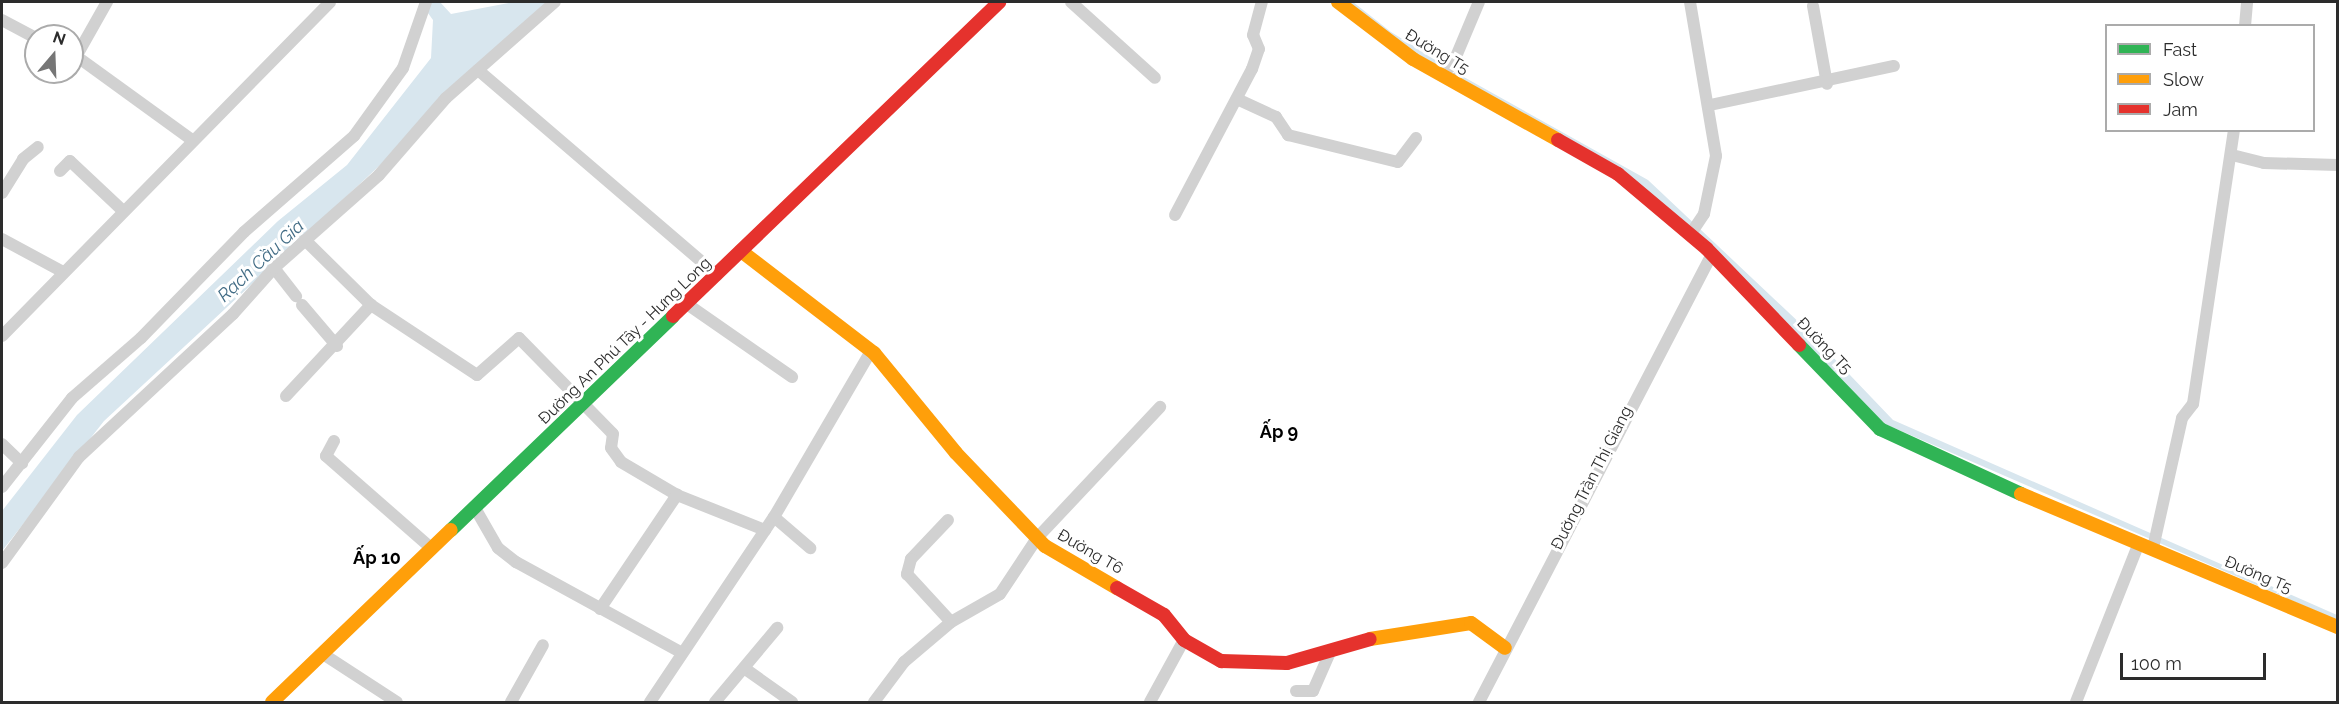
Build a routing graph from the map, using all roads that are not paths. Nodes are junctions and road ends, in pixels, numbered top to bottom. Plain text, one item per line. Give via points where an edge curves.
1 (107, 2) edge
2 (330, 2) edge
3 (555, 2) edge
4 (999, 2) edge
5 (1071, 2) edge
6 (1262, 2) edge
7 (1338, 2) edge
8 (1479, 2) edge
9 (1690, 2) edge
10 (2247, 2) edge
11 (420, 3) edge
12 (1813, 6) dead end
13 (2, 20) edge
14 (2245, 24) edge
15 (24, 32) edge
16 (84, 39) edge
17 (84, 61) edge
18 (1894, 66) dead end
19 (478, 70) junction
20 (1449, 72) junction
21 (1155, 78) dead end
22 (1827, 84) junction
23 (1237, 99) junction
24 (1710, 105) junction
25 (2234, 132) edge
26 (1416, 138) dead end
27 (192, 140) junction
28 (38, 147) dead end
29 (2232, 155) junction
30 (2337, 165) edge
31 (60, 171) dead end
32 (2, 193) edge
33 (122, 210) junction
34 (1175, 214) dead end
35 (1693, 231) junction
36 (2, 239) edge
37 (305, 240) junction
38 (741, 251) junction
39 (1711, 256) junction
40 (274, 268) junction
41 (63, 272) junction
42 (717, 275) junction
43 (687, 304) junction
44 (371, 305) junction
45 (2, 336) edge
46 (337, 346) junction
47 (871, 351) junction
48 (792, 377) dead end
49 (286, 396) dead end
50 (582, 406) junction
51 (1160, 407) dead end
52 (334, 441) dead end
53 (2, 444) edge
54 (22, 463) junction
55 (2, 487) edge
56 (677, 495) junction
57 (475, 508) junction
58 (774, 517) junction
59 (948, 520) dead end
60 (765, 530) junction
61 (1037, 538) junction
62 (2139, 543) junction
63 (2153, 546) junction
64 (432, 548) junction
65 (810, 548) dead end
66 (2, 563) edge
67 (600, 609) junction
68 (951, 622) junction
69 (2337, 627) edge
70 (777, 628) dead end
71 (1184, 640) junction
72 (543, 645) dead end
73 (1504, 648) junction
74 (1332, 650) junction
75 (682, 653) junction
76 (323, 654) junction
77 (744, 668) junction
78 (1296, 691) dead end
79 (272, 702) edge
80 (398, 702) edge
81 (510, 702) edge
82 (650, 702) edge
83 (715, 702) edge
84 (792, 702) edge
85 (874, 702) edge
86 (1150, 702) edge
87 (1479, 702) edge
88 (2076, 702) edge

1 - 16 street
2 - 27 street
3 - 19 street
4 - 38 street, Đường An Phú Tây - Hưng Long
5 - 21 street
6 - 23 street via 1253,35 1258,55
7 - 20 street, Đường T5
8 - 20 street
9 - 24 street
10 - 14 street
11 - 54 street via 403,69 354,136 244,232 141,338 72,398
12 - 22 street
13 - 15 street
17 - 27 street
18 - 22 street
19 - 37 street via 379,175
19 - 42 street
20 - 35 street, Đường T5 via 1618,174
22 - 24 street
23 - 26 street via 1272,114 1288,135 1398,162
23 - 34 street
24 - 35 street via 1715,176
25 - 29 street
27 - 33 street
28 - 32 street via 23,159
29 - 30 street via 2264,163
29 - 63 street via 2193,404 2182,418
31 - 33 street via 70,161
33 - 41 street
35 - 39 street, Đường T5
36 - 41 street
37 - 40 street
37 - 44 street
38 - 42 street, Đường An Phú Tây - Hưng Long
38 - 47 street, Đường T6
39 - 62 street, Đường T5 via 1880,429 2102,532
39 - 73 street, Đường Trần Thị Giang
40 - 46 street
40 - 66 street via 233,314 79,457
41 - 45 street
42 - 43 street, Đường An Phú Tây - Hưng Long
43 - 48 street
43 - 50 street, Đường An Phú Tây - Hưng Long
44 - 46 street
44 - 50 street via 477,375 520,339
46 - 49 street
47 - 58 street
47 - 61 street, Đường T6
50 - 56 street via 613,434 613,454
50 - 57 street, Đường An Phú Tây - Hưng Long
51 - 61 street
52 - 64 street via 326,456
53 - 54 street
54 - 55 street
56 - 60 street
56 - 67 street
57 - 64 street, Đường An Phú Tây - Hưng Long
57 - 67 street via 498,548
58 - 60 street
58 - 65 street
59 - 68 street via 912,559 907,574
60 - 75 street
61 - 68 street via 1000,594
61 - 71 street, Đường T6 via 1164,615
62 - 63 street, Đường T5
62 - 88 street
63 - 69 street, Đường T5
64 - 76 street, Đường An Phú Tây - Hưng Long
67 - 75 street
68 - 85 street via 904,662
70 - 77 street
71 - 74 street, Đường T6 via 1221,661 1287,663
71 - 86 street
72 - 81 street
73 - 74 street, Đường T6 via 1471,623 1403,630
73 - 87 street, Đường Trần Thị Giang
74 - 78 street via 1313,691
75 - 82 street
76 - 79 street, Đường An Phú Tây - Hưng Long
76 - 80 street
77 - 83 street
77 - 84 street

